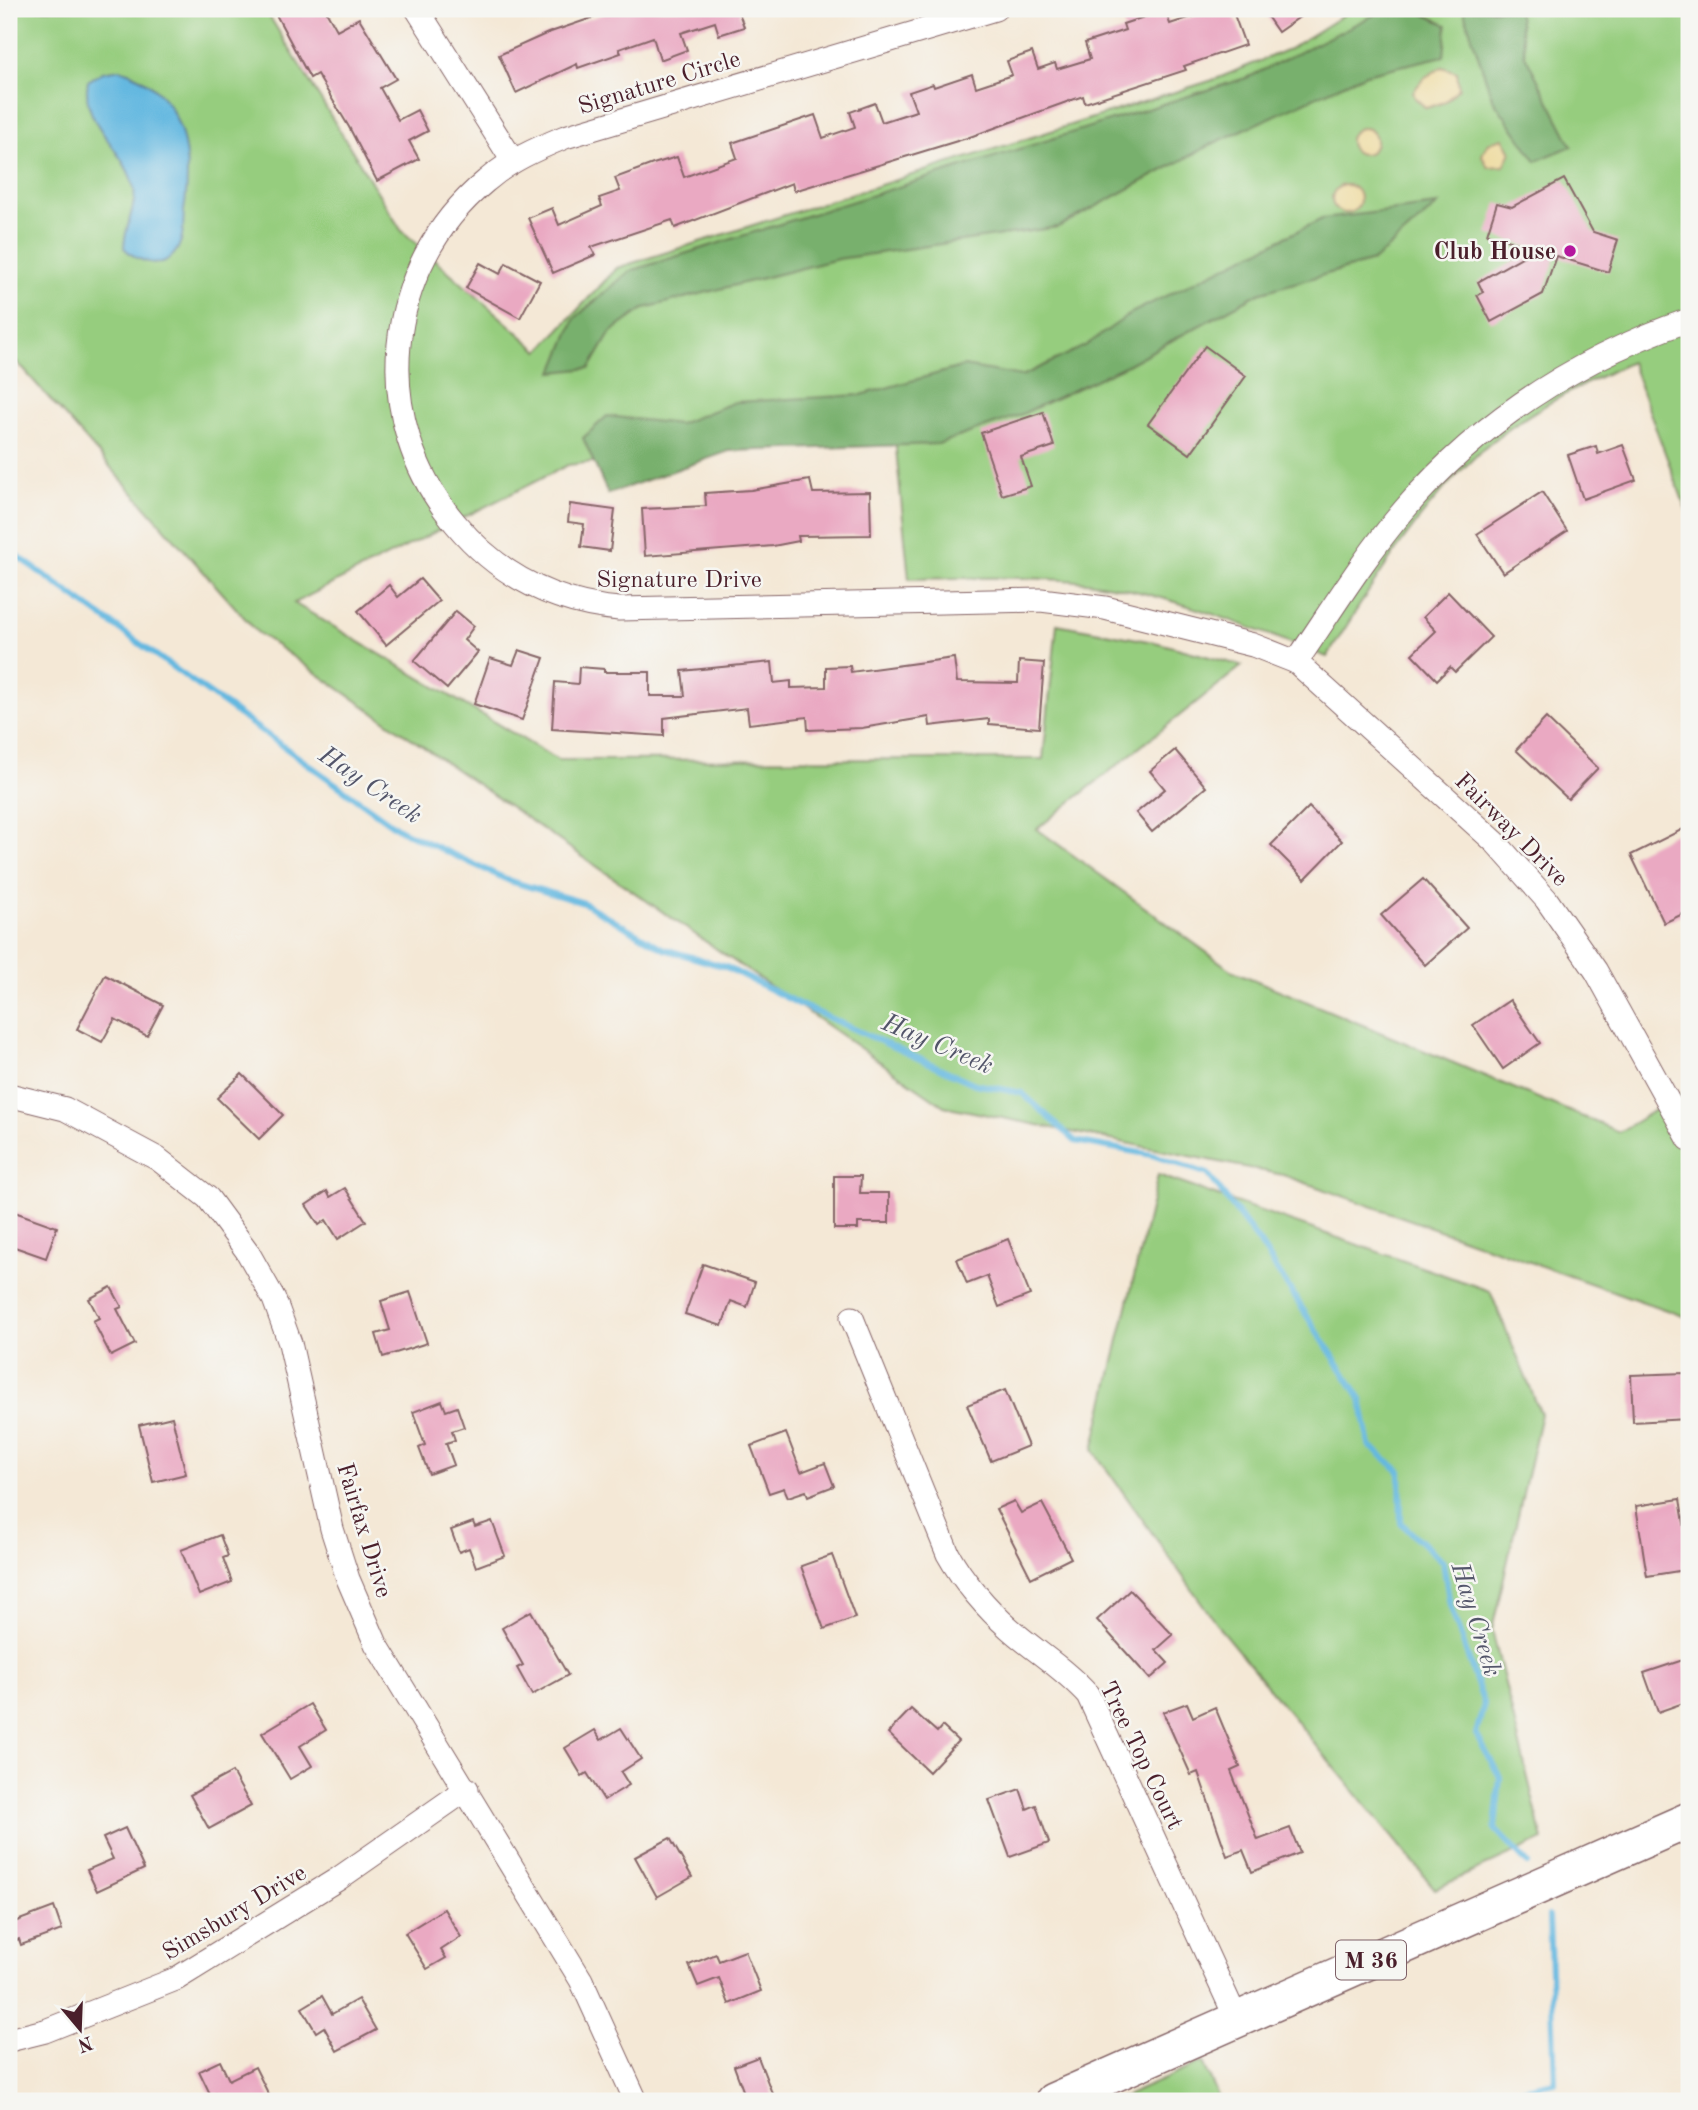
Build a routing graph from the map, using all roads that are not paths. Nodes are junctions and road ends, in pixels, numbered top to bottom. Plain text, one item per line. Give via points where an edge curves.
1 (417, 9) edge
2 (995, 9) edge
3 (513, 161) junction
4 (1689, 320) edge
5 (1296, 662) junction
6 (9, 1095) edge
7 (1689, 1139) edge
8 (852, 1318) dead end
9 (467, 1788) junction
10 (1689, 1820) edge
11 (1237, 2020) junction
12 (9, 2040) edge
13 (636, 2101) edge
14 (1053, 2101) edge

1 - 3 street
2 - 3 street, Signature Circle via 565,137
3 - 5 street, Signature Drive via 465,201 431,246 404,315 396,384 411,450 429,489 479,550 523,582 569,602 619,609 1041,600 1132,615 1253,645
4 - 5 street via 1580,366 1522,402 1472,442 1378,542
5 - 7 street, Fairway Drive via 1496,844 1546,899 1596,971
6 - 9 street, Fairfax Drive via 65,1109 158,1159 208,1198 247,1251 274,1299 290,1343 332,1529 348,1579 376,1644
8 - 11 street, Tree Top Court via 948,1554 1009,1628 1088,1695
9 - 12 street, Simsbury Drive via 338,1880 176,1979 46,2031
9 - 13 street, Fairfax Drive via 581,1980
10 - 11 main road, M 36
11 - 14 main road, M 36

